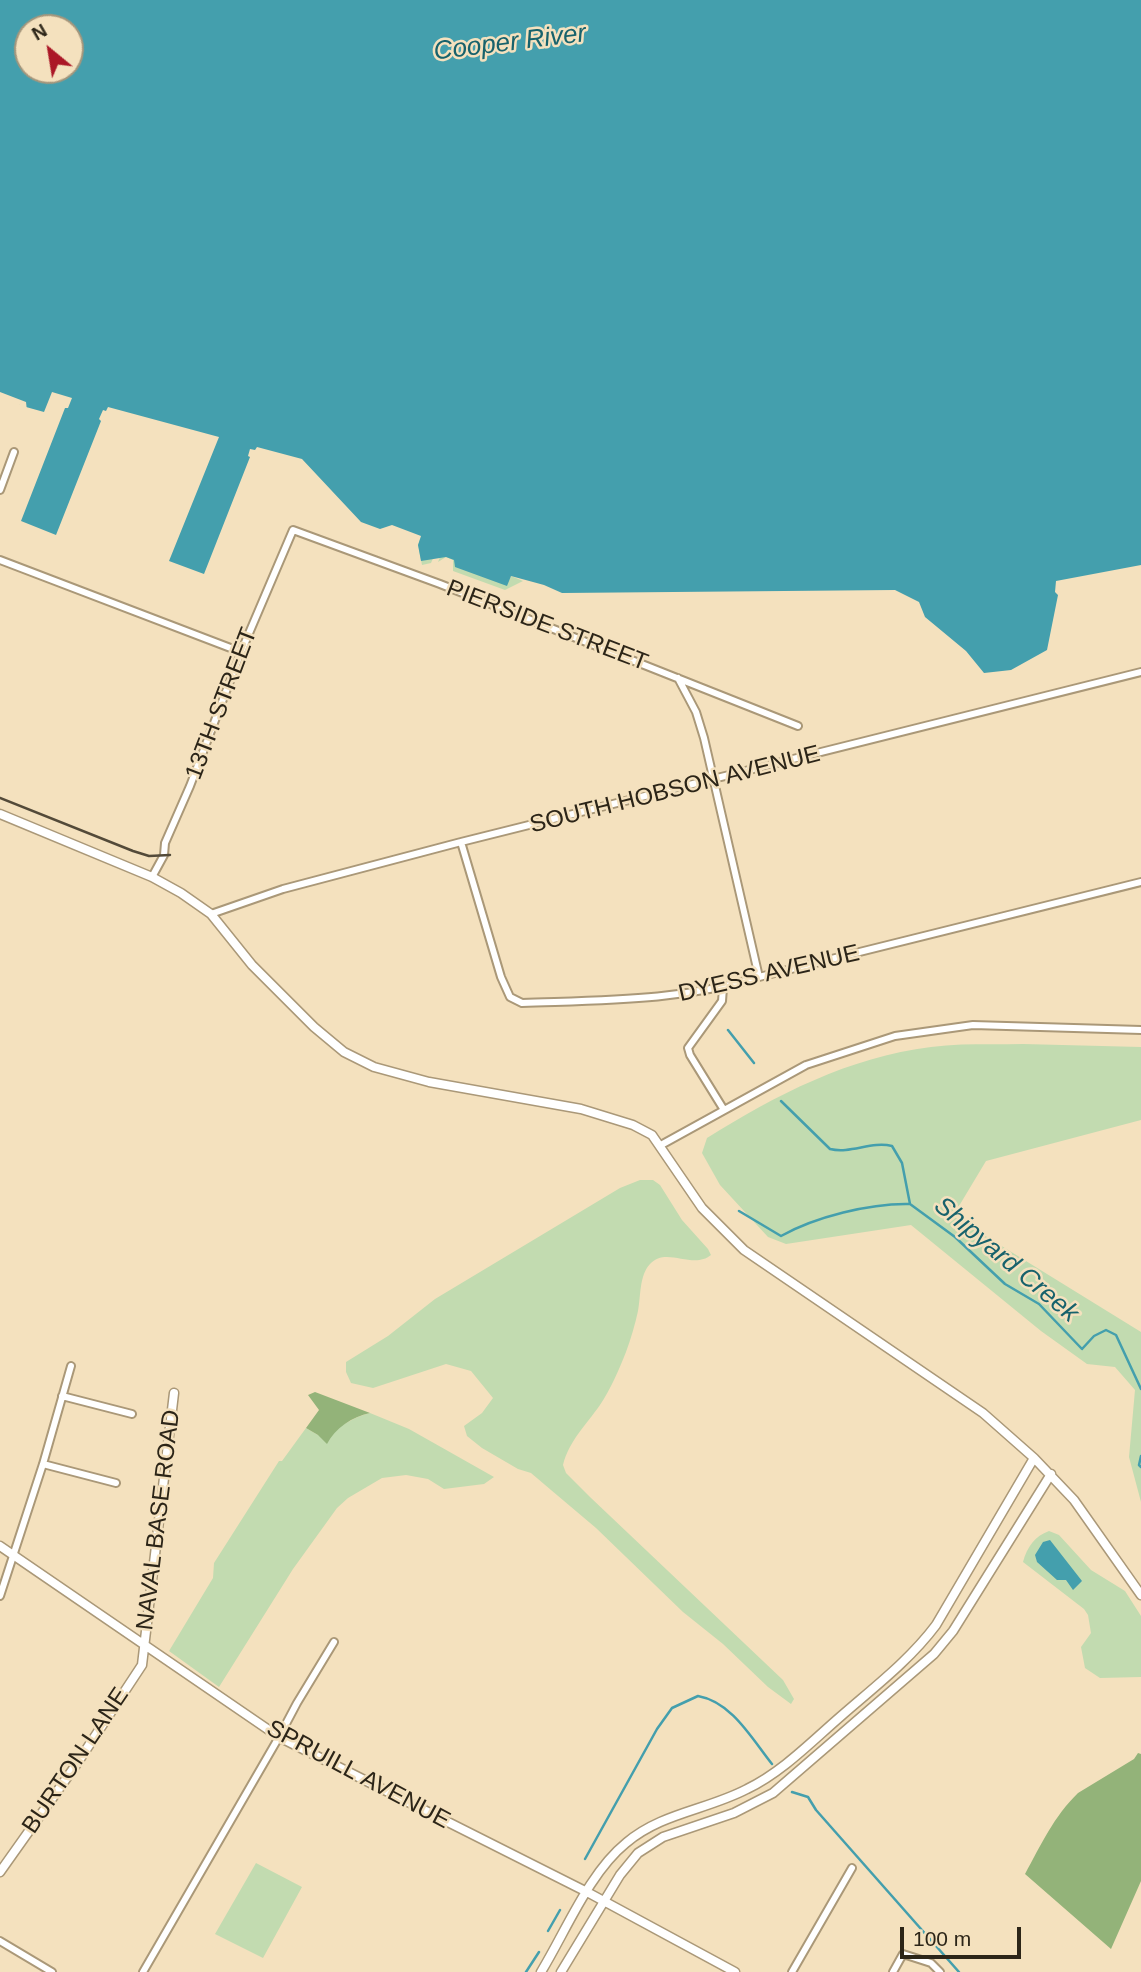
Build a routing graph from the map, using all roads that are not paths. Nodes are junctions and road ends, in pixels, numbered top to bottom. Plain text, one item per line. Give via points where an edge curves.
1 (15, 452) dead end
2 (0, 490) edge
3 (293, 530) joint
4 (0, 560) edge
5 (241, 652) junction
6 (1141, 672) edge
7 (677, 677) junction
8 (798, 726) dead end
9 (713, 780) junction
10 (0, 814) edge
11 (461, 842) junction
12 (152, 877) junction
13 (1141, 882) edge
14 (211, 914) junction
15 (759, 977) junction
16 (723, 988) junction
17 (1141, 1030) edge
18 (723, 1110) junction
19 (660, 1145) junction
20 (71, 1366) dead end
21 (174, 1393) dead end
22 (62, 1396) junction
23 (132, 1414) dead end
24 (1034, 1458) junction
25 (43, 1464) junction
26 (1051, 1474) junction
27 (116, 1483) dead end
28 (0, 1546) edge
29 (13, 1555) junction
30 (1141, 1595) edge
31 (0, 1596) edge
32 (334, 1642) dead end
33 (144, 1647) junction
34 (279, 1737) junction
35 (852, 1868) dead end
36 (0, 1872) edge
37 (587, 1892) junction
38 (603, 1901) junction
39 (0, 1941) edge
40 (52, 1972) edge
41 (142, 1972) edge
42 (541, 1972) edge
43 (561, 1972) edge
44 (735, 1972) edge
45 (792, 1972) edge
46 (893, 1972) edge
47 (940, 1972) edge

1 - 2 street
3 - 5 street, 13TH STREET
3 - 7 street, PIERSIDE STREET
4 - 5 street
5 - 12 street, 13TH STREET
6 - 9 street, SOUTH HOBSON AVENUE
7 - 8 street, PIERSIDE STREET
7 - 9 street via 695,712
9 - 11 street, SOUTH HOBSON AVENUE
9 - 15 street
10 - 12 street
11 - 14 street, SOUTH HOBSON AVENUE via 283,889
11 - 16 street, DYESS AVENUE via 500,977 510,997 522,1003 671,997
12 - 14 street
13 - 15 street, DYESS AVENUE
14 - 19 street via 252,965 344,1052 374,1067 429,1082 581,1108 642,1129
15 - 16 street, DYESS AVENUE
16 - 18 street via 722,1001 688,1048
17 - 18 street via 973,1025 895,1036 806,1065
18 - 19 street
19 - 24 street via 702,1208 744,1250 983,1413
20 - 22 street
21 - 33 street, NAVAL BASE ROAD
22 - 23 street
22 - 25 street
24 - 26 street
24 - 37 street via 936,1625 904,1662 779,1770 736,1795 671,1816 639,1832 612,1856
25 - 27 street
25 - 29 street
26 - 30 street
26 - 38 street via 934,1654 773,1793 650,1845 628,1863
28 - 29 street, SPRUILL AVENUE
29 - 31 street
29 - 33 street, SPRUILL AVENUE
32 - 34 street
33 - 34 street, SPRUILL AVENUE
33 - 36 street, BURTON LANE via 142,1665
34 - 37 street, SPRUILL AVENUE
34 - 41 street
35 - 45 street
37 - 38 street, SPRUILL AVENUE
37 - 42 street
38 - 43 street
38 - 44 street, SPRUILL AVENUE
39 - 40 street
46 - 47 street via 903,1954 931,1962

